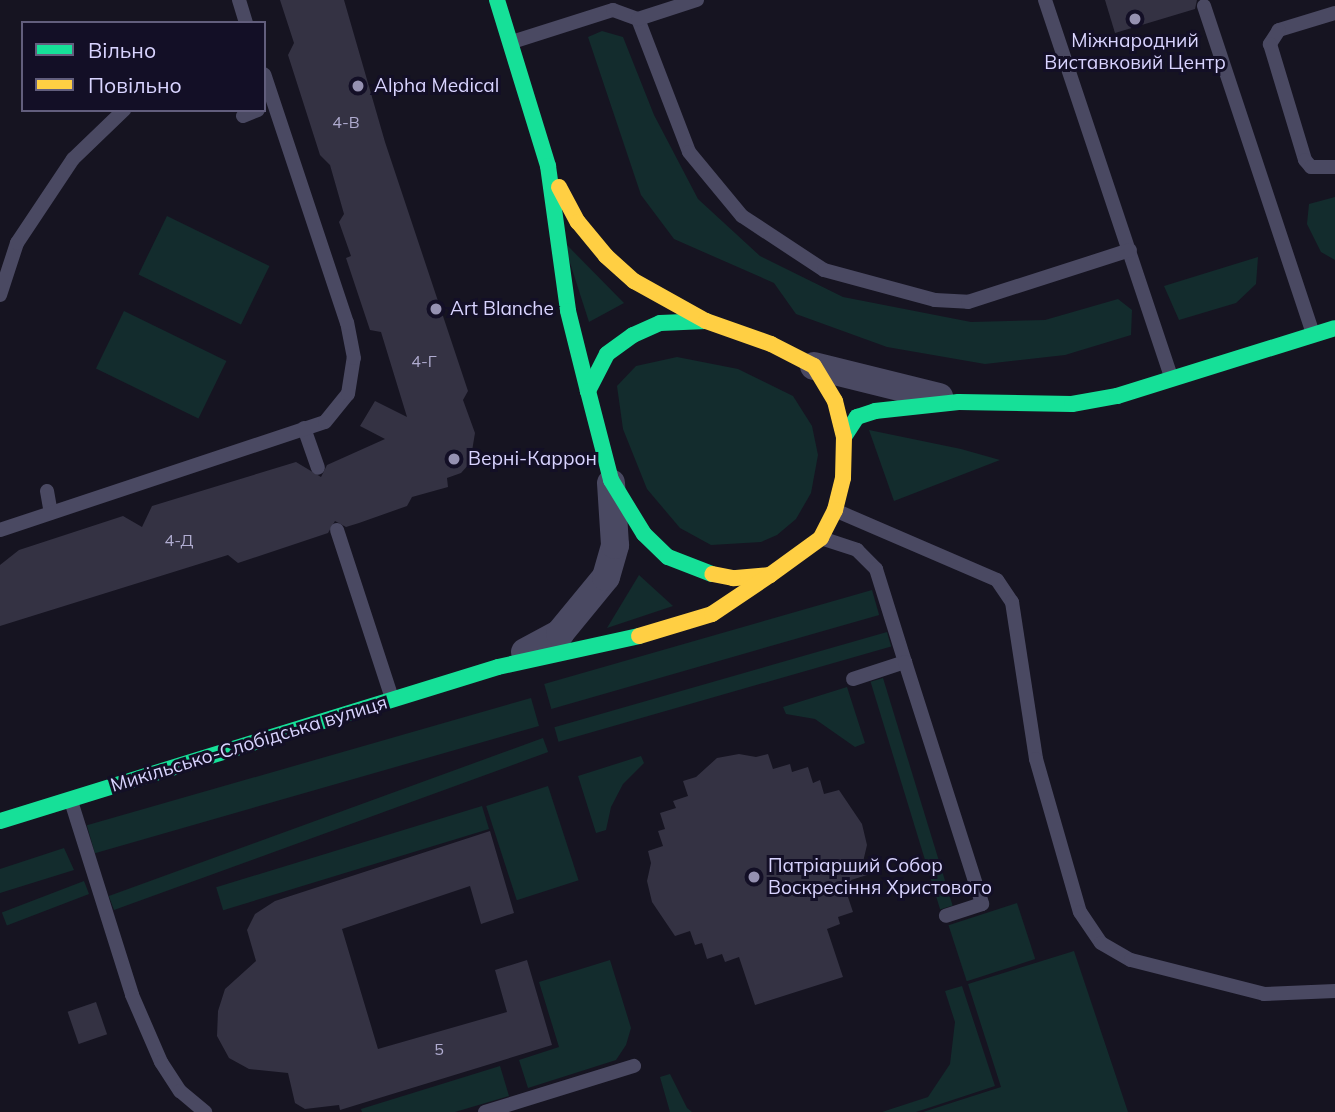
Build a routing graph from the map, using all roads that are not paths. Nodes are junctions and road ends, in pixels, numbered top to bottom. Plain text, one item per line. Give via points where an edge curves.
1 (239, 0) edge
2 (498, 0) edge
3 (697, 0) edge
4 (1045, 0) edge
5 (611, 5) edge
6 (1204, 6) dead end
7 (1335, 13) edge
8 (638, 19) junction
9 (245, 21) edge
10 (511, 43) junction
11 (266, 87) edge
12 (269, 106) edge
13 (122, 112) edge
14 (253, 112) edge
15 (243, 116) dead end
16 (548, 166) junction
17 (1335, 167) edge
18 (1130, 250) junction
19 (0, 295) edge
20 (706, 321) junction
21 (1335, 328) edge
22 (1313, 334) junction
23 (814, 366) junction
24 (1172, 377) junction
25 (588, 391) junction
26 (959, 402) junction
27 (304, 428) junction
28 (844, 437) junction
29 (318, 468) dead end
30 (611, 480) junction
31 (47, 491) dead end
32 (835, 510) junction
33 (51, 513) junction
34 (0, 530) edge
35 (337, 530) dead end
36 (821, 538) junction
37 (770, 575) junction
38 (905, 662) junction
39 (498, 667) junction
40 (853, 679) dead end
41 (393, 700) junction
42 (71, 799) junction
43 (0, 821) edge
44 (946, 916) dead end
45 (1335, 991) edge
46 (634, 1066) dead end
47 (205, 1112) edge
48 (485, 1112) edge

1 - 9 lane
2 - 10 street
3 - 8 lane
4 - 18 lane
5 - 8 lane
5 - 10 lane
6 - 22 lane
7 - 17 lane via 1279,30 1270,44 1305,159 1321,170
8 - 18 lane via 689,152 742,216 824,270 935,300 968,302
10 - 16 street
11 - 12 lane
12 - 27 lane via 354,358 348,394 325,422
13 - 19 lane via 73,159 17,243
14 - 15 lane
16 - 20 street via 578,222 606,256 634,281
16 - 25 street via 568,311
18 - 24 lane
20 - 23 street via 771,344
20 - 25 street via 660,323 633,335 607,354
21 - 22 street
22 - 24 street
23 - 26 street
23 - 28 street via 835,401
24 - 26 street via 1117,396 1072,404
25 - 30 street
26 - 28 street via 875,411 857,417
27 - 29 lane
27 - 33 lane
28 - 32 street via 843,478
30 - 37 street via 626,512 668,557 702,572 733,578
30 - 39 street, Микільсько-Слобідська вулиця via 615,545 606,577 560,633
31 - 33 lane
32 - 36 street
32 - 45 lane via 997,580 1012,602 1036,759 1080,912 1101,943 1131,960 1264,994
33 - 34 lane
35 - 41 lane
36 - 37 street, Микільсько-Слобідська вулиця
36 - 38 lane via 857,550 876,569
37 - 39 street, Микільсько-Слобідська вулиця via 712,614 631,638
38 - 40 lane
38 - 44 lane via 982,904
39 - 41 street, Микільсько-Слобідська вулиця
41 - 42 street, Микільсько-Слобідська вулиця
42 - 43 street, Микільсько-Слобідська вулиця
42 - 47 lane via 137,1006 161,1062 180,1091
46 - 48 lane

